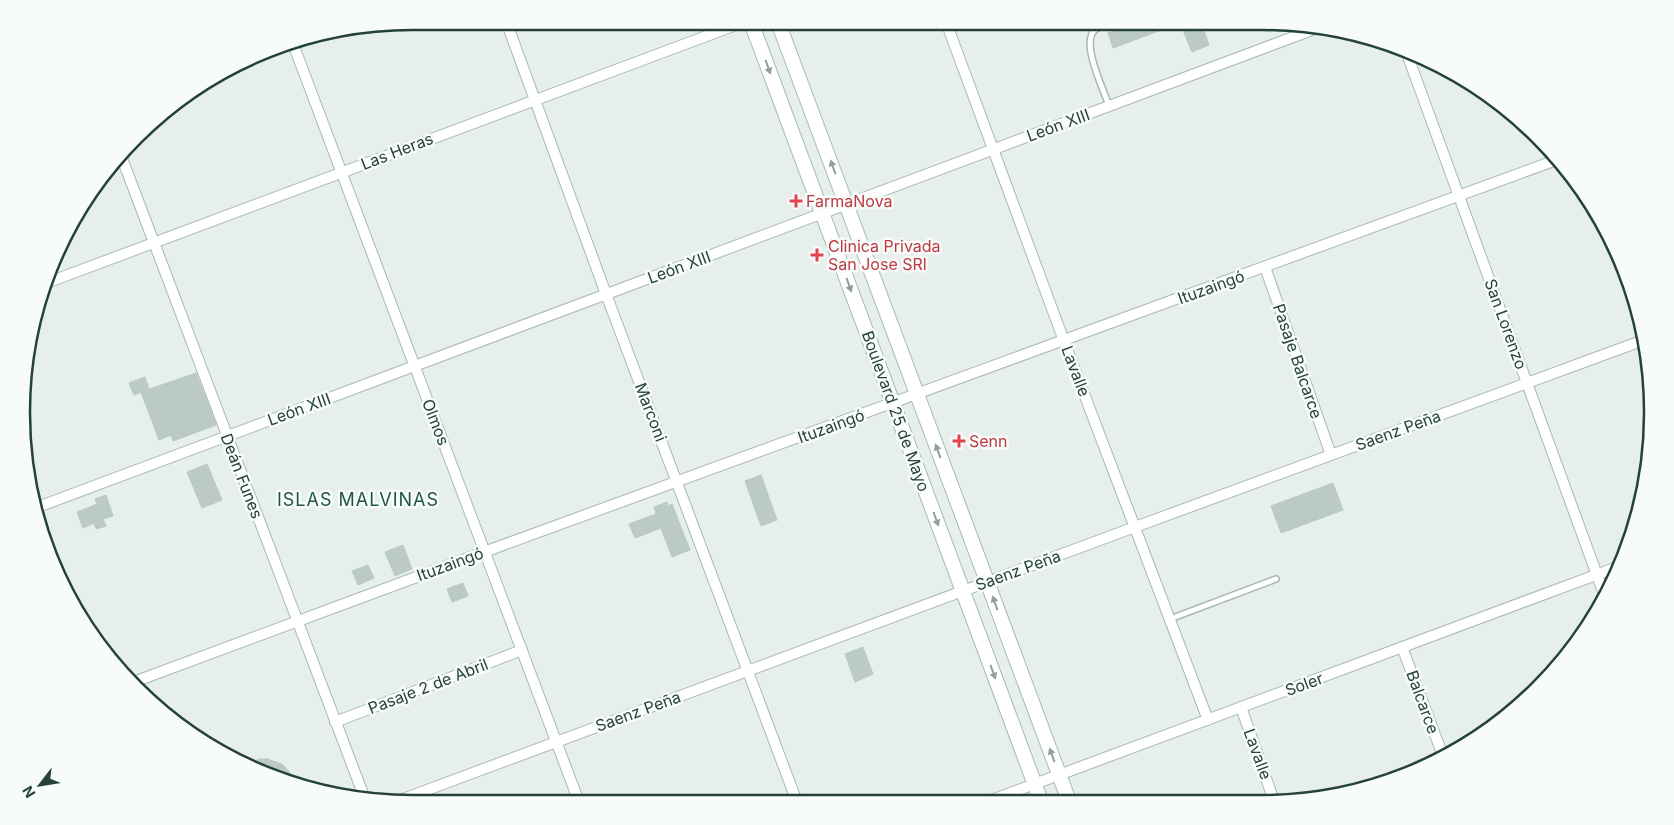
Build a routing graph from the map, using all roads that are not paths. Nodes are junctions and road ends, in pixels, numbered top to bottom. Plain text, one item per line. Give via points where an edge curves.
1 (509, 30) edge
2 (723, 30) edge
3 (753, 30) edge
4 (781, 30) edge
5 (949, 30) edge
6 (1095, 30) edge
7 (1296, 32) edge
8 (295, 49) edge
9 (1409, 59) edge
10 (535, 100) junction
11 (1109, 106) junction
12 (993, 150) junction
13 (123, 162) edge
14 (1551, 162) edge
15 (342, 172) junction
16 (1459, 197) junction
17 (846, 204) junction
18 (822, 214) junction
19 (154, 242) junction
20 (1264, 268) junction
21 (54, 280) edge
22 (606, 294) junction
23 (1064, 341) junction
24 (1638, 342) edge
25 (415, 366) junction
26 (1527, 383) junction
27 (917, 394) junction
28 (893, 403) junction
29 (227, 436) junction
30 (1331, 455) junction
31 (677, 482) junction
32 (42, 506) edge
33 (1135, 527) junction
34 (484, 552) junction
35 (1610, 570) edge
36 (1597, 575) junction
37 (1276, 579) dead end
38 (987, 582) junction
39 (1602, 588) edge
40 (963, 591) junction
41 (1170, 619) junction
42 (298, 621) junction
43 (1402, 647) junction
44 (522, 650) junction
45 (748, 671) junction
46 (139, 680) edge
47 (1241, 708) junction
48 (1208, 720) junction
49 (336, 722) junction
50 (556, 742) junction
51 (1441, 751) edge
52 (1059, 775) junction
53 (1035, 784) junction
54 (362, 792) edge
55 (414, 795) edge
56 (576, 795) edge
57 (794, 795) edge
58 (1005, 795) edge
59 (1039, 795) edge
60 (1067, 795) edge
61 (1272, 795) edge

1 - 10 street, Marconi
2 - 10 street, Las Heras
3 -> 18 street, Boulevard 25 de Mayo
17 -> 4 street, Boulevard 25 de Mayo
5 - 12 street, Lavalle
6 - 11 lane via 1090,38 1090,52
7 - 11 street, León XIII
8 - 15 street, Olmos
9 - 16 street, San Lorenzo
10 - 15 street, Las Heras
10 - 22 street, Marconi
11 - 12 street, León XIII
12 - 17 street, León XIII
12 - 23 street, Lavalle
13 - 19 street, Deán Funes
14 - 16 street, Ituzaingó
15 - 19 street, Las Heras
15 - 25 street, Olmos
16 - 20 street, Ituzaingó
16 - 26 street, San Lorenzo
17 - 18 street, León XIII
17 - 27 street, Boulevard 25 de Mayo
18 - 22 street, León XIII
18 -> 28 street, Boulevard 25 de Mayo
19 - 21 street, Las Heras
19 - 29 street, Deán Funes
20 - 23 street, Ituzaingó
20 - 30 street, Pasaje Balcarce
22 - 25 street, León XIII
22 - 31 street, Marconi
23 - 27 street, Ituzaingó
23 - 33 street, Lavalle
24 - 26 street, Saenz Peña
25 - 29 street, León XIII
25 - 34 street, Olmos
26 - 30 street, Saenz Peña
26 - 36 street, San Lorenzo
27 - 28 street, Ituzaingó
38 -> 27 street, Boulevard 25 de Mayo
28 - 31 street, Ituzaingó
28 -> 40 street, Boulevard 25 de Mayo
29 - 32 street, León XIII
29 - 42 street, Deán Funes
30 - 33 street, Saenz Peña
31 - 34 street, Ituzaingó
31 - 45 street, Marconi
33 - 38 street, Saenz Peña
33 - 41 street, Lavalle
34 - 42 street, Ituzaingó
34 - 44 street, Olmos
35 - 36 street, Soler
36 - 39 street, San Lorenzo
36 - 43 street, Soler
37 - 41 lane
38 - 40 street, Saenz Peña
52 -> 38 street, Boulevard 25 de Mayo
40 - 45 street, Saenz Peña
40 -> 53 street, Boulevard 25 de Mayo
41 - 48 street, Lavalle
42 - 46 street, Ituzaingó
42 - 49 street, Deán Funes
43 - 47 street, Soler
43 - 51 street, Balcarce
44 - 49 street, Pasaje 2 de Abril
44 - 50 street, Olmos
45 - 50 street, Saenz Peña
45 - 57 street, Marconi
47 - 48 street, Soler
47 - 61 street, Lavalle
48 - 52 street, Soler
49 - 54 street, Deán Funes
50 - 55 street, Saenz Peña
50 - 56 street, Olmos
52 - 53 street, Soler
52 - 60 street, Boulevard 25 de Mayo
53 - 58 street, Soler
53 - 59 street, Boulevard 25 de Mayo

